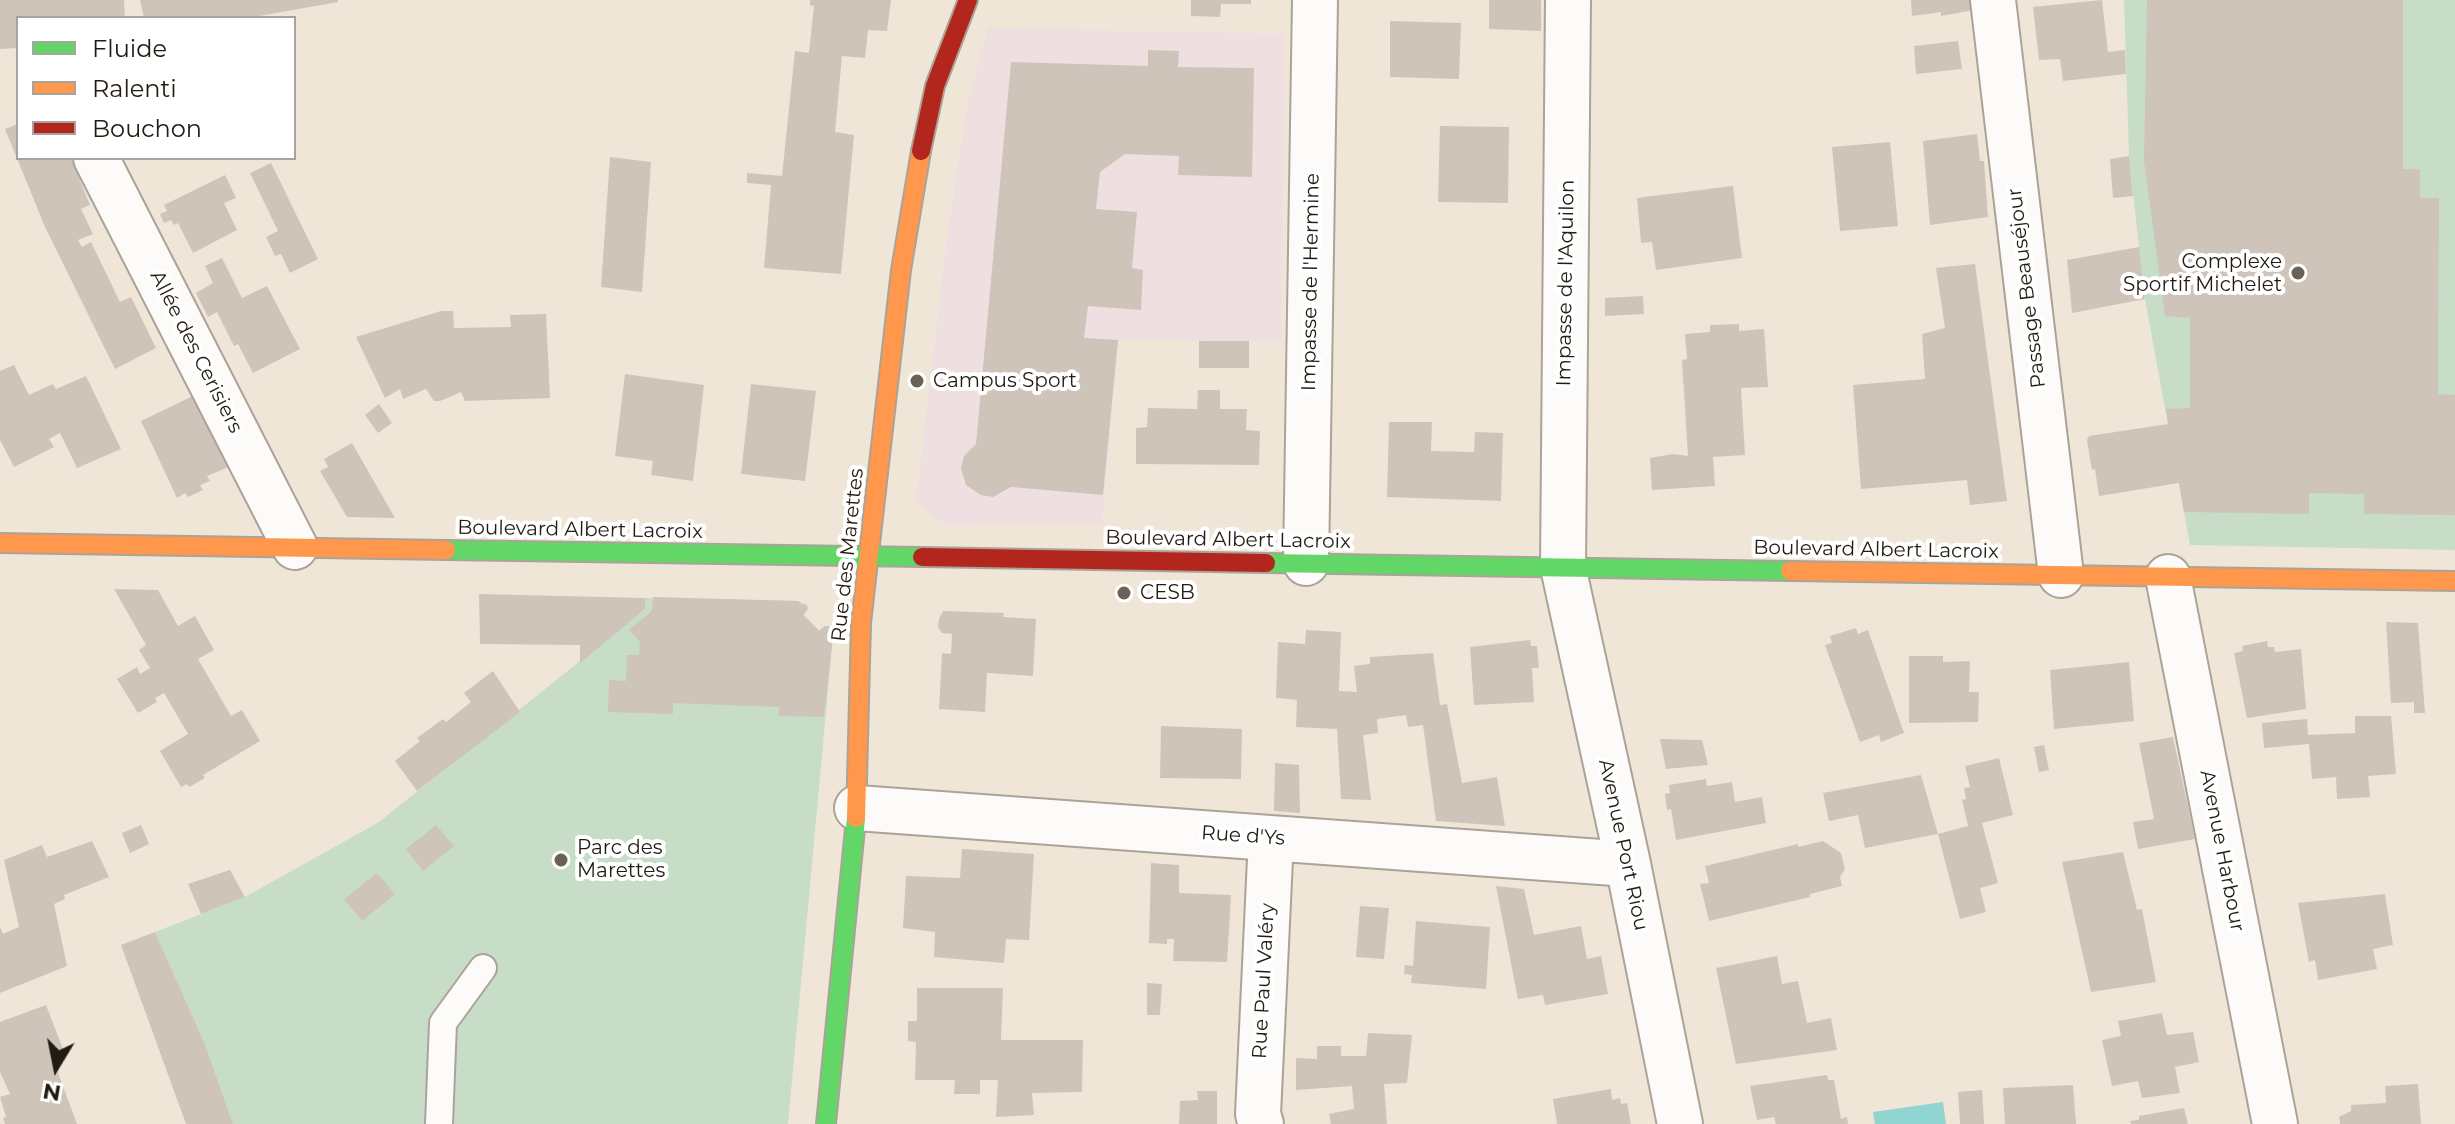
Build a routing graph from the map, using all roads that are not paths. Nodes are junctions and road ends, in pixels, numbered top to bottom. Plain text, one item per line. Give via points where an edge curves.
1 (968, 0) edge
2 (1315, 0) edge
3 (1568, 0) edge
4 (1993, 0) edge
5 (97, 160) edge
6 (0, 543) edge
7 (295, 547) junction
8 (868, 557) junction
9 (1306, 563) junction
10 (1563, 567) junction
11 (2061, 575) junction
12 (2168, 577) junction
13 (2455, 581) edge
14 (857, 808) junction
15 (1271, 838) junction
16 (1628, 864) junction
17 (483, 968) dead end
18 (439, 1124) edge
19 (826, 1124) edge
20 (1261, 1124) edge
21 (1680, 1124) edge
22 (2275, 1124) edge

1 - 8 street, Rue des Marettes via 935,86 923,136 901,270
2 - 9 street, Impasse de l'Hermine
3 - 10 street, Impasse de l'Aquilon
4 - 11 street, Passage Beauséjour
5 - 7 street, Allée des Cerisiers
6 - 7 street, Boulevard Albert Lacroix
7 - 8 street, Boulevard Albert Lacroix
8 - 9 street, Boulevard Albert Lacroix
8 - 14 street, Rue des Marettes via 861,623
9 - 10 street, Boulevard Albert Lacroix
10 - 11 street, Boulevard Albert Lacroix
10 - 16 street, Avenue Port Riou
11 - 12 street, Boulevard Albert Lacroix
12 - 13 street, Boulevard Albert Lacroix
12 - 22 street, Avenue Harbour
14 - 15 street, Rue d'Ys
14 - 19 street, Rue des Marettes
15 - 16 street, Rue d'Ys
15 - 20 street, Rue Paul Valéry
16 - 21 street, Avenue Port Riou
17 - 18 lane via 443,1023

